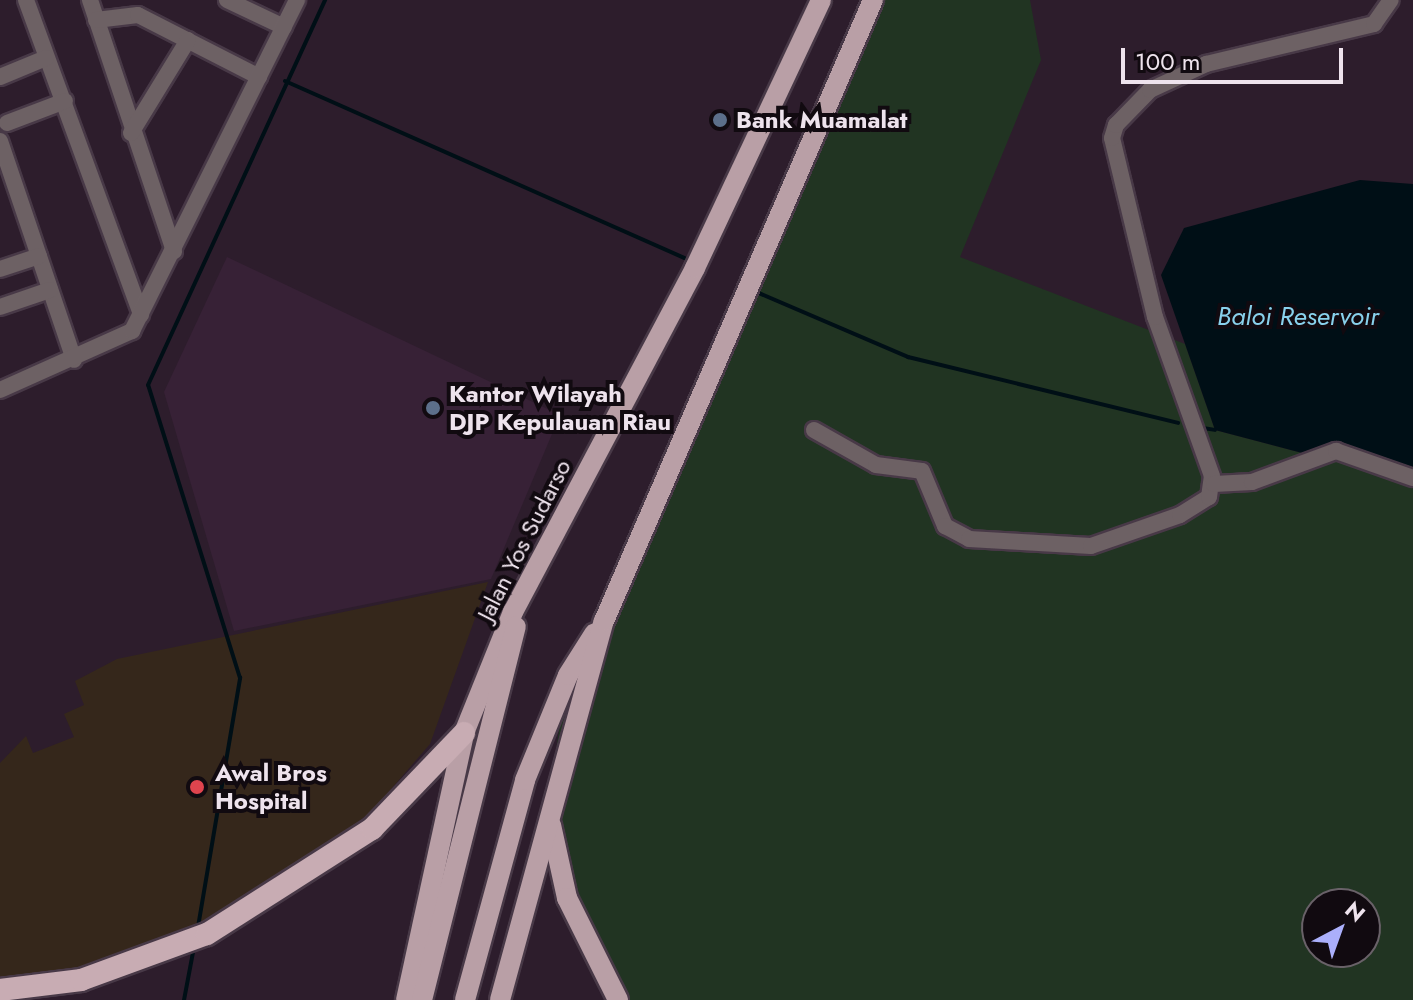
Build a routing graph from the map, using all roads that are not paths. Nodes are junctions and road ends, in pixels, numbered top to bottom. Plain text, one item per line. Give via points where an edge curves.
1 (26, 0) edge
2 (90, 0) edge
3 (227, 0) edge
4 (297, 0) edge
5 (821, 0) edge
6 (873, 0) edge
7 (1391, 0) edge
8 (96, 20) junction
9 (284, 27) junction
10 (188, 40) junction
11 (46, 58) junction
12 (0, 77) edge
13 (259, 77) junction
14 (65, 101) junction
15 (7, 123) dead end
16 (131, 133) junction
17 (2, 150) edge
18 (17, 186) junction
19 (0, 192) edge
20 (174, 251) junction
21 (39, 256) junction
22 (0, 269) edge
23 (50, 290) junction
24 (0, 307) edge
25 (141, 315) junction
26 (74, 360) junction
27 (0, 390) edge
28 (814, 430) dead end
29 (1413, 478) edge
30 (1214, 484) junction
31 (513, 612) junction
32 (604, 621) junction
33 (464, 733) junction
34 (549, 813) junction
35 (0, 990) edge
36 (412, 998) edge
37 (465, 1000) edge
38 (500, 1000) edge
39 (618, 1000) edge

1 - 11 street
2 - 8 street
3 - 9 street
4 - 9 street
5 - 31 main road, Jalan Yos Sudarso via 699,260
6 - 32 main road
7 - 30 street via 1374,24 1206,64 1150,90 1116,125 1112,138 1155,317
8 - 10 street via 138,15
8 - 16 street
9 - 13 street
10 - 13 street
10 - 16 street
11 - 12 street
11 - 14 street
13 - 20 street
14 - 15 street
14 - 25 street
16 - 20 street
17 - 18 street
18 - 19 street
18 - 21 street
20 - 25 street
21 - 22 street
21 - 23 street
23 - 24 street
23 - 26 street
25 - 26 street via 121,340
26 - 27 street
28 - 30 street via 876,465 922,471 945,526 969,539 1091,546 1180,515 1213,494
29 - 30 street via 1336,451 1252,482
31 - 33 main road, Jalan Yos Sudarso
31 - 36 main road via 516,635 430,963
32 - 34 main road
32 - 37 main road via 568,675 525,780
33 - 35 highway via 372,829 207,934 81,980
33 - 36 main road, Jalan Yos Sudarso
34 - 38 main road
34 - 39 main road via 567,898

